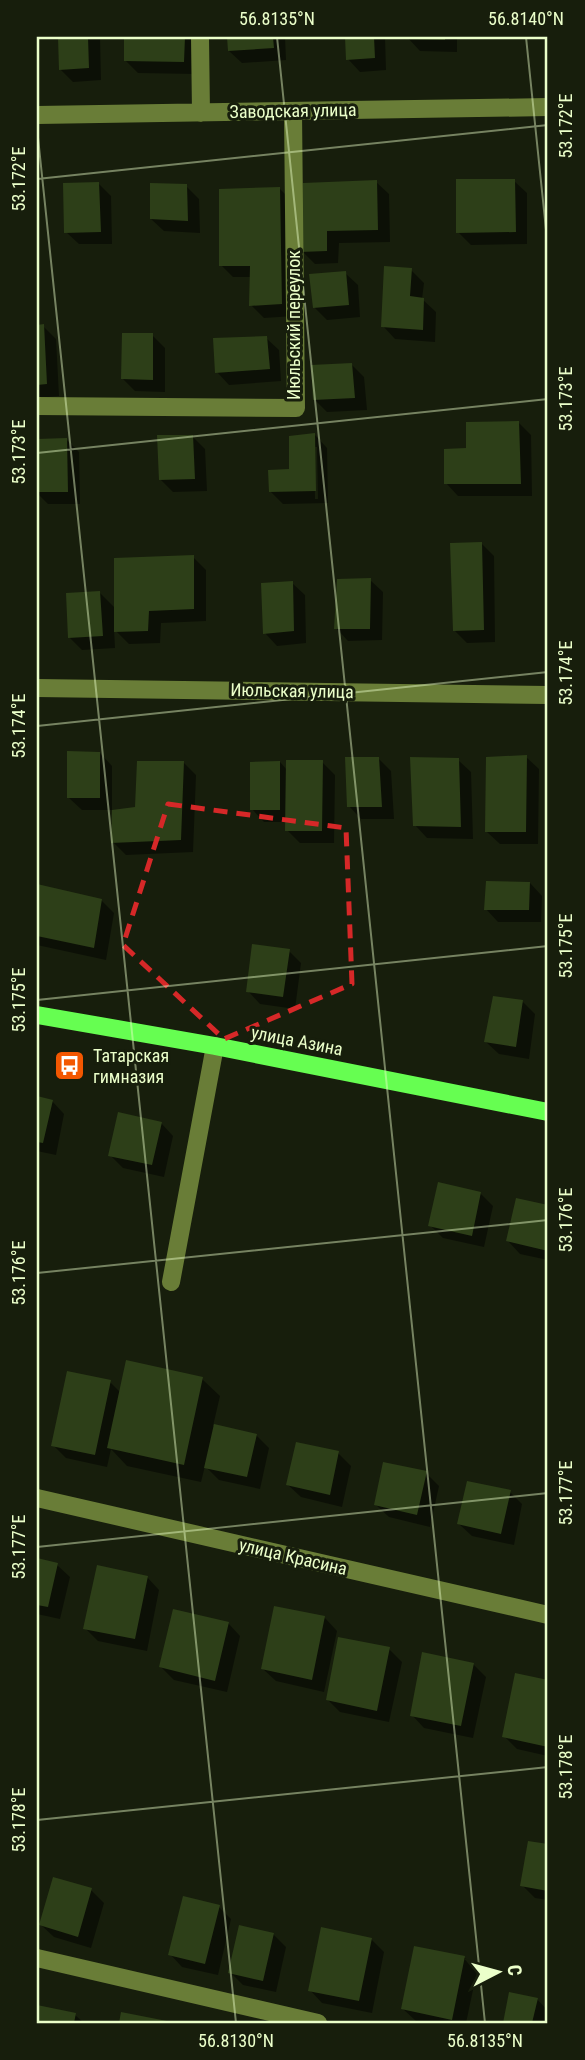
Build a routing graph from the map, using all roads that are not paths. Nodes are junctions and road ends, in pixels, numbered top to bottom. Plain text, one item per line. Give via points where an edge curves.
1 (200, 37) edge
2 (548, 107) edge
3 (293, 111) junction
4 (201, 113) junction
5 (37, 115) edge
6 (37, 406) edge
7 (37, 688) edge
8 (548, 695) edge
9 (37, 1015) edge
10 (215, 1046) junction
11 (548, 1112) edge
12 (171, 1282) dead end
13 (37, 1499) edge
14 (548, 1615) edge
15 (37, 1958) edge
16 (318, 2023) edge

1 - 4 street
2 - 3 street, Заводская улица
3 - 4 street, Заводская улица
3 - 6 street, Июльский переулок via 296,408
4 - 5 street, Заводская улица
7 - 8 street, Июльская улица
9 - 10 main road, улица Азина
10 - 11 main road, улица Азина
10 - 12 street
13 - 14 street, улица Красина
15 - 16 street

